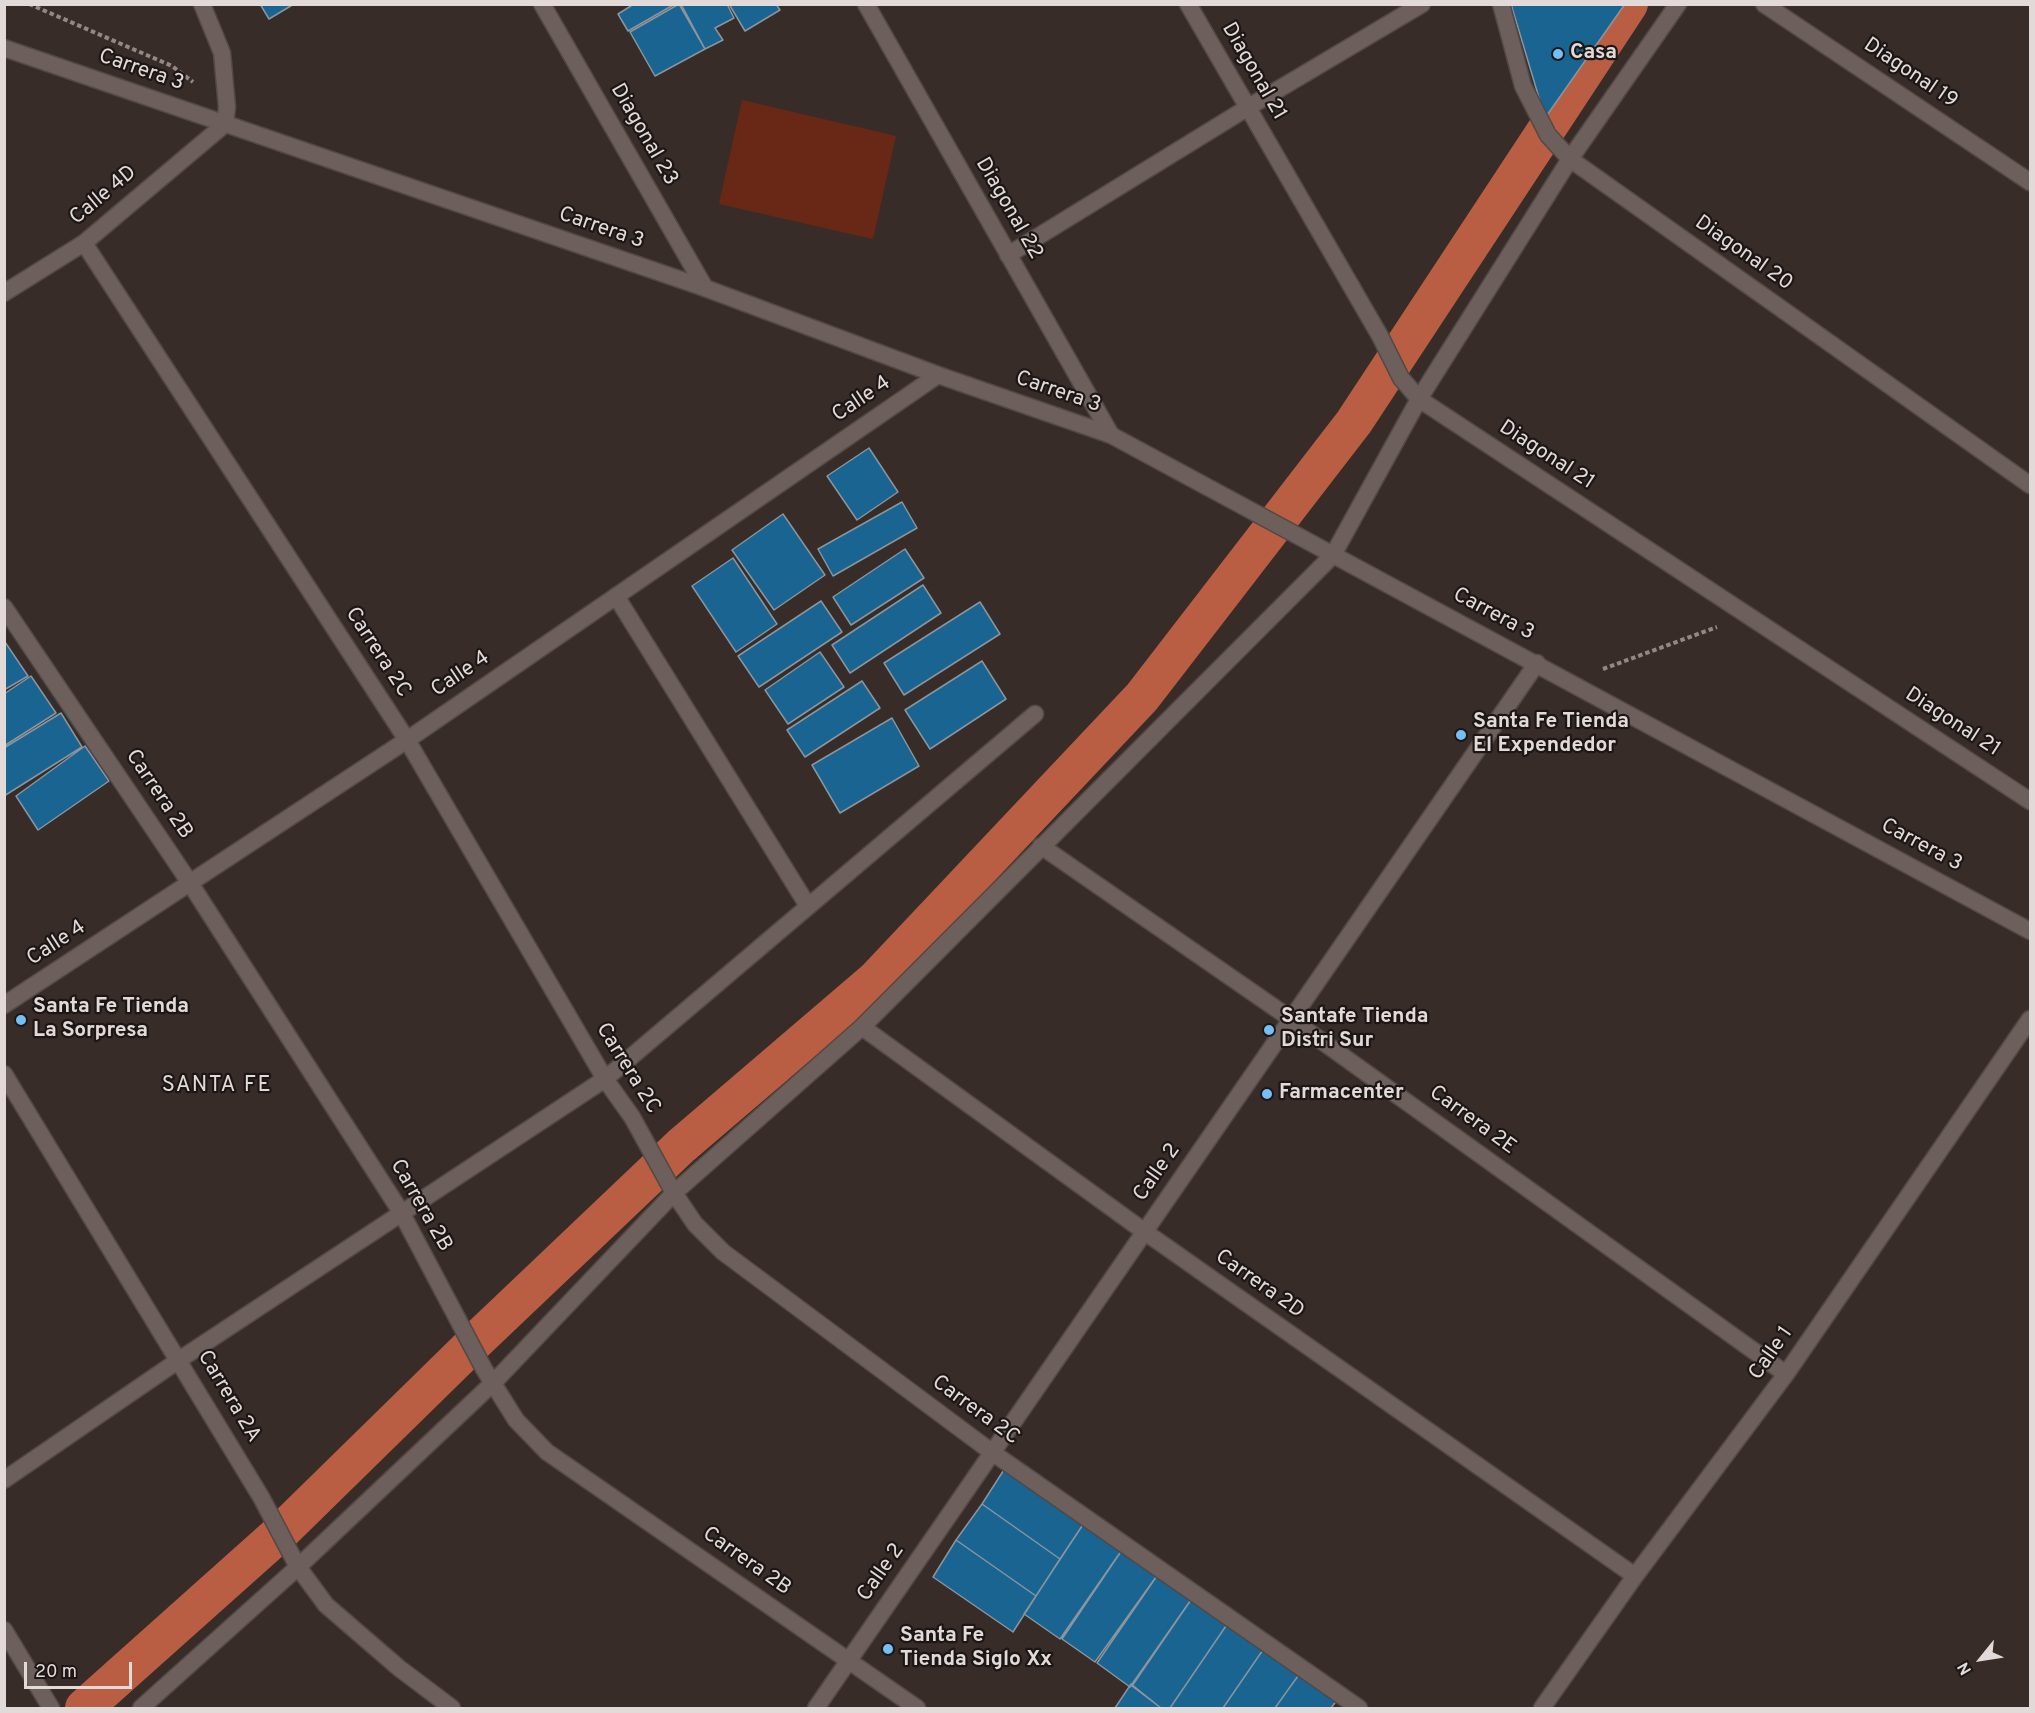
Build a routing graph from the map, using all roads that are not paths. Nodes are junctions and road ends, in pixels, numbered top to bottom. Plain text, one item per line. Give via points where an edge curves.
1 (202, 4) edge
2 (542, 4) edge
3 (866, 4) edge
4 (1188, 4) edge
5 (1422, 4) edge
6 (1501, 4) edge
7 (1678, 4) edge
8 (1764, 4) edge
9 (4, 48) edge
10 (1247, 108) junction
11 (225, 124) junction
12 (1570, 159) junction
13 (2031, 182) edge
14 (84, 243) junction
15 (1008, 255) junction
16 (705, 288) junction
17 (4, 293) edge
18 (938, 375) junction
19 (1419, 399) junction
20 (1111, 435) junction
21 (2031, 484) edge
22 (1333, 555) junction
23 (616, 596) junction
24 (4, 608) edge
25 (1536, 663) junction
26 (1035, 714) dead end
27 (407, 740) junction
28 (2031, 801) edge
29 (1041, 846) junction
30 (190, 883) junction
31 (808, 906) junction
32 (2031, 931) edge
33 (4, 1005) edge
34 (1292, 1019) junction
35 (2031, 1019) edge
36 (862, 1027) junction
37 (4, 1074) edge
38 (605, 1079) junction
39 (671, 1188) junction
40 (401, 1212) junction
41 (1145, 1232) junction
42 (179, 1360) junction
43 (1786, 1374) junction
44 (489, 1375) junction
45 (993, 1453) junction
46 (4, 1480) edge
47 (294, 1561) junction
48 (1635, 1576) junction
49 (4, 1630) edge
50 (849, 1661) junction
51 (51, 1708) edge
52 (141, 1708) edge
53 (452, 1708) edge
54 (816, 1708) edge
55 (917, 1708) edge
56 (1359, 1708) edge
57 (1542, 1708) edge

1 - 11 street via 222,53
2 - 16 street, Diagonal 23
3 - 15 street, Diagonal 22
4 - 10 street, Diagonal 21
5 - 10 street
6 - 12 street, Diagonal 20 via 1523,86 1548,135
7 - 12 street
8 - 13 street, Diagonal 19
9 - 11 street, Carrera 3
10 - 15 street
10 - 19 street, Diagonal 21 via 1401,378
11 - 14 street, Calle 4D
11 - 16 street, Carrera 3
12 - 19 street
12 - 21 street, Diagonal 20
14 - 17 street, Calle 4D
14 - 27 street, Carrera 2C
15 - 20 street, Diagonal 22
16 - 18 street, Carrera 3
18 - 20 street, Carrera 3
18 - 23 street, Calle 4
19 - 22 street
19 - 28 street, Diagonal 21
20 - 22 street, Carrera 3
22 - 25 street, Carrera 3
22 - 29 street
23 - 27 street, Calle 4
23 - 31 street
24 - 30 street, Carrera 2B
25 - 32 street, Carrera 3
25 - 34 street, Calle 2
26 - 31 street
27 - 30 street, Calle 4
27 - 38 street, Carrera 2C
29 - 34 street, Carrera 2E
29 - 36 street
30 - 33 street, Calle 4
30 - 40 street, Carrera 2B
31 - 38 street
34 - 41 street, Calle 2
34 - 43 street, Carrera 2E
35 - 43 street, Calle 1
36 - 39 street
36 - 41 street, Carrera 2D
37 - 42 street, Carrera 2A
38 - 39 street, Carrera 2C via 632,1117
38 - 40 street
39 - 44 street
39 - 45 street, Carrera 2C via 695,1224 723,1252
40 - 42 street
40 - 44 street, Carrera 2B
41 - 45 street, Calle 2
41 - 48 street, Carrera 2D
42 - 46 street
42 - 47 street, Carrera 2A via 261,1497
43 - 48 street, Calle 1
44 - 47 street
44 - 50 street, Carrera 2B via 516,1420 547,1452
45 - 50 street, Calle 2
45 - 56 street, Carrera 2C
47 - 52 street
47 - 53 street, Carrera 2A via 326,1605
48 - 57 street, Calle 1
49 - 51 street
50 - 54 street, Calle 2
50 - 55 street, Carrera 2B

